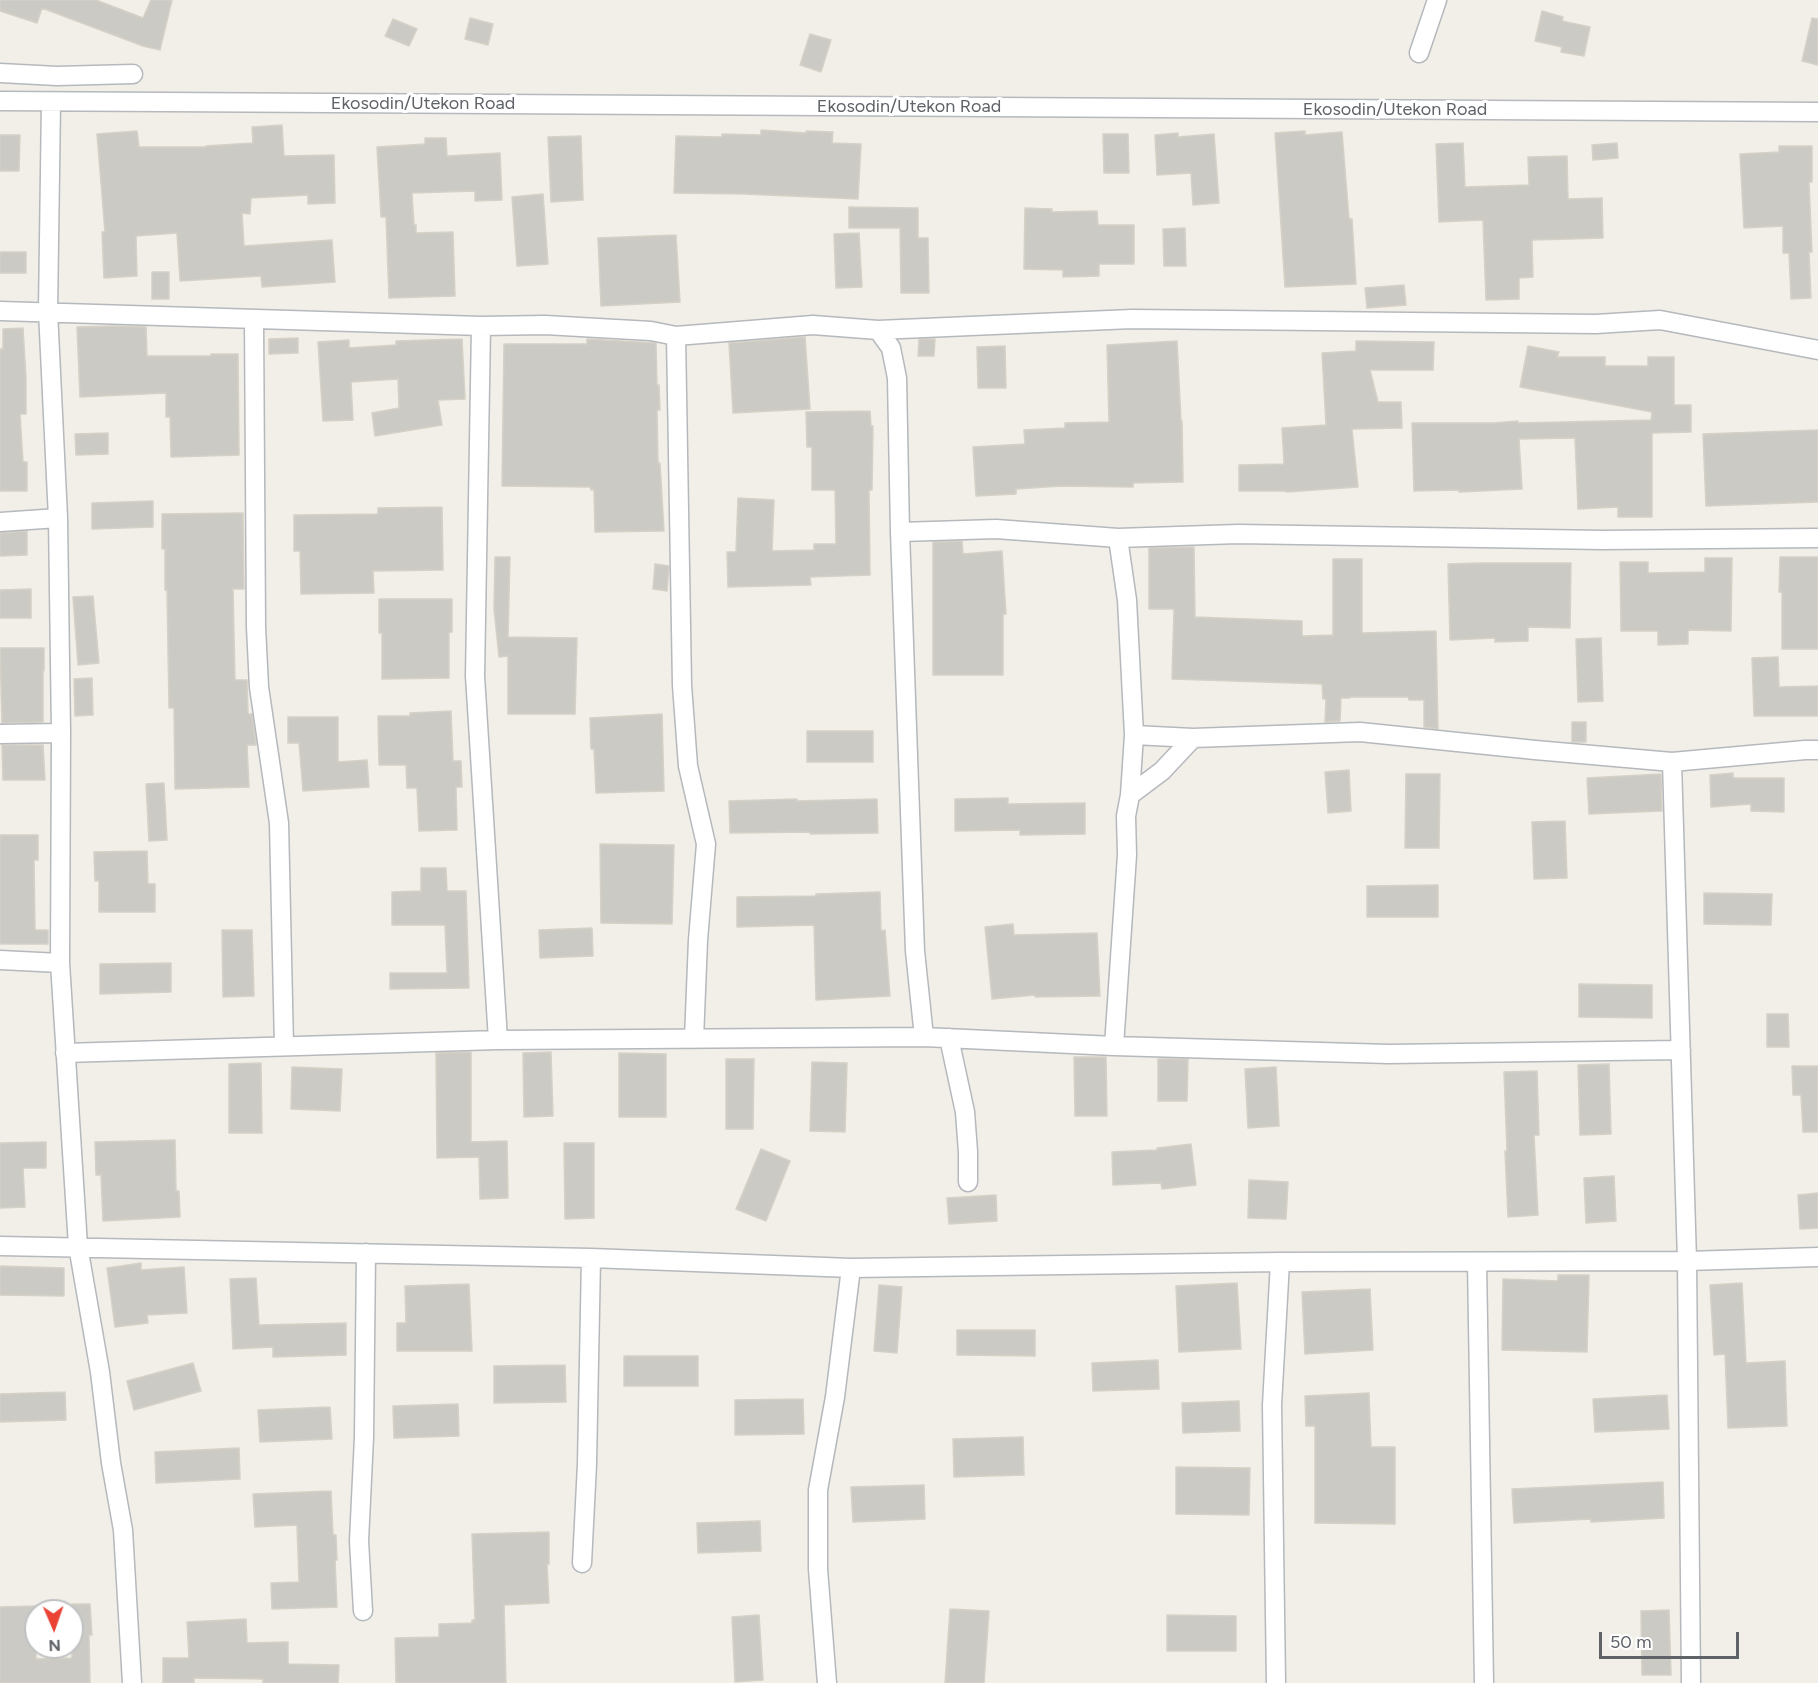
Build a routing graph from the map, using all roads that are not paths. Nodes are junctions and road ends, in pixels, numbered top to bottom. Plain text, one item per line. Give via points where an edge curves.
1 (1437, 0) edge
2 (1419, 53) dead end
3 (0, 73) edge
4 (133, 74) dead end
5 (0, 101) edge
6 (51, 102) junction
7 (1818, 112) edge
8 (0, 311) edge
9 (48, 311) junction
10 (254, 320) junction
11 (482, 326) junction
12 (878, 330) junction
13 (675, 336) junction
14 (1818, 350) edge
15 (58, 518) junction
16 (0, 522) edge
17 (900, 532) junction
18 (1118, 538) junction
19 (1818, 538) edge
20 (61, 733) junction
21 (0, 734) edge
22 (1134, 735) junction
23 (1193, 738) junction
24 (1818, 750) edge
25 (1672, 762) junction
26 (1130, 795) junction
27 (0, 960) edge
28 (60, 963) junction
29 (924, 1037) junction
30 (949, 1038) junction
31 (694, 1039) junction
32 (498, 1040) junction
33 (284, 1046) junction
34 (1114, 1046) junction
35 (1681, 1050) junction
36 (65, 1053) junction
37 (968, 1182) dead end
38 (0, 1245) edge
39 (78, 1246) junction
40 (366, 1253) junction
41 (1818, 1257) edge
42 (591, 1258) junction
43 (1687, 1261) junction
44 (1280, 1262) junction
45 (1477, 1262) junction
46 (851, 1268) junction
47 (582, 1563) dead end
48 (363, 1611) dead end
49 (132, 1683) edge
50 (827, 1683) edge
51 (1276, 1683) edge
52 (1484, 1683) edge
53 (1691, 1683) edge

1 - 2 street
3 - 4 street
5 - 6 street, Ekosodin/Utekon Road
6 - 7 street, Ekosodin/Utekon Road
6 - 9 street
8 - 9 street
9 - 10 street
9 - 15 street
10 - 11 street
10 - 33 street via 256,627 259,687 279,822
11 - 13 street via 545,325
11 - 32 street via 476,676
12 - 13 street via 813,325
12 - 14 street via 1132,319 1596,324 1660,320
12 - 17 street via 891,348 897,378
13 - 31 street via 682,685 688,766 706,844
15 - 16 street
15 - 20 street
17 - 18 street via 996,529
17 - 29 street via 915,951
18 - 19 street via 1238,534 1604,540
18 - 22 street via 1127,600
20 - 21 street
20 - 28 street
22 - 23 street
22 - 26 street
23 - 25 street via 1360,732
23 - 26 street via 1162,771
24 - 25 street
25 - 35 street
26 - 34 street
27 - 28 street
28 - 36 street
29 - 30 street
29 - 31 street
30 - 34 street
30 - 37 street via 965,1112
31 - 32 street
32 - 33 street
33 - 36 street
34 - 35 street via 1389,1054
35 - 43 street
36 - 39 street
38 - 39 street
39 - 40 street
39 - 49 street via 123,1530
40 - 42 street
40 - 48 street via 359,1541
41 - 43 street
42 - 46 street
42 - 47 street
43 - 45 street
43 - 53 street
44 - 45 street
44 - 46 street
44 - 51 street via 1272,1405
45 - 52 street
46 - 50 street via 835,1397 818,1490 818,1569

